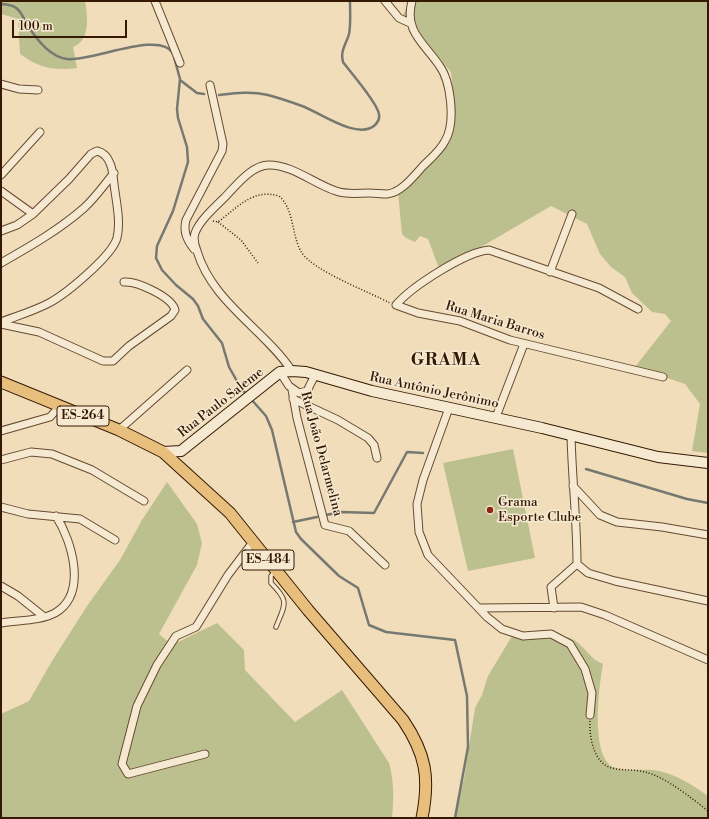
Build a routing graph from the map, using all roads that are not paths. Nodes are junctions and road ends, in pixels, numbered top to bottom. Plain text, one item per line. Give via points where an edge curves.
1 (155, 1) edge
2 (385, 1) edge
3 (412, 1) edge
4 (410, 23) junction
5 (180, 63) dead end
6 (1, 84) edge
7 (210, 85) dead end
8 (38, 90) dead end
9 (40, 132) dead end
10 (114, 173) junction
11 (1, 174) edge
12 (1, 191) edge
13 (33, 214) junction
14 (572, 214) dead end
15 (1, 231) edge
16 (197, 251) junction
17 (1, 263) edge
18 (550, 272) junction
19 (124, 282) dead end
20 (638, 309) dead end
21 (1, 323) edge
22 (524, 344) junction
23 (187, 370) dead end
24 (292, 371) junction
25 (280, 372) junction
26 (315, 375) junction
27 (663, 377) dead end
28 (1, 382) edge
29 (292, 390) junction
30 (294, 400) junction
31 (60, 406) junction
32 (449, 408) junction
33 (496, 417) junction
34 (119, 430) junction
35 (1, 431) edge
36 (570, 434) junction
37 (164, 452) junction
38 (377, 458) dead end
39 (1, 460) edge
40 (708, 464) edge
41 (573, 486) junction
42 (144, 502) dead end
43 (1, 507) edge
44 (56, 516) junction
45 (708, 535) edge
46 (115, 540) dead end
47 (253, 542) junction
48 (577, 564) junction
49 (385, 565) dead end
50 (276, 570) junction
51 (1, 586) edge
52 (708, 601) edge
53 (480, 608) junction
54 (554, 608) junction
55 (43, 616) junction
56 (1, 623) edge
57 (276, 627) dead end
58 (708, 660) edge
59 (590, 716) road end
60 (205, 754) dead end
61 (422, 818) edge

1 - 5 street
2 - 4 street via 399,18
3 - 4 street
4 - 16 street via 413,31 444,73 451,109 449,132 444,144 398,190 390,194 338,192 288,170 266,165 258,167 206,217 195,232
6 - 8 street via 19,89
7 - 16 street via 223,144 222,151 186,220 184,230
9 - 11 street
10 - 13 street via 104,154 94,152
10 - 17 street via 84,208 52,232
10 - 21 street via 118,231 111,251 77,283 54,300
12 - 13 street
13 - 15 street via 17,225
14 - 18 street
16 - 24 street via 210,279 226,300 278,352
18 - 20 street via 599,288
18 - 22 street, Rua Maria Barros via 494,251 484,250 411,290 396,305 418,313 460,321
19 - 21 street via 136,283 155,292 174,306 175,310 171,316 129,346 113,361 103,360 32,330
22 - 27 street, Rua Maria Barros
22 - 33 street
23 - 34 street
24 - 25 main road, Rua Paulo Saleme
24 - 26 main road, Rua Antônio Jerônimo
25 - 29 street
25 - 37 main road, Rua Paulo Saleme via 181,450
26 - 29 street via 304,393
26 - 32 main road, Rua Antônio Jerônimo
28 - 31 main road, ES-264
29 - 30 street, Rua João Delarmelina
30 - 38 street via 338,420 368,438 374,445
30 - 49 street, Rua João Delarmelina via 325,524 349,531
31 - 34 main road, ES-264
31 - 35 street via 50,417
32 - 33 main road, Rua Antônio Jerônimo
32 - 53 street via 417,504 419,532 428,555
33 - 36 main road, Rua Antônio Jerônimo
34 - 37 main road, ES-264
36 - 40 main road, Rua Antônio Jerônimo via 658,457
36 - 41 street
37 - 47 main road, ES-484 via 230,513
39 - 42 street via 36,451 52,454 92,470
41 - 45 street via 600,515 617,522
41 - 48 street via 577,521
43 - 44 street via 28,514
44 - 46 street via 80,519
44 - 55 street via 66,532 74,557 74,575 64,606 54,614
47 - 50 main road, ES-484
47 - 60 street via 228,574 196,626 176,636 157,665 137,706 122,764 128,774
48 - 52 street via 588,573 615,581
48 - 54 street via 551,587
50 - 57 lane via 271,576 271,583 284,597 285,605
50 - 61 main road, ES-484 via 403,720 416,740 427,779
51 - 55 street
53 - 54 street
53 - 59 street via 502,629 523,636 551,634 570,644 585,669 592,694
54 - 58 street via 581,607 605,615
55 - 56 street

